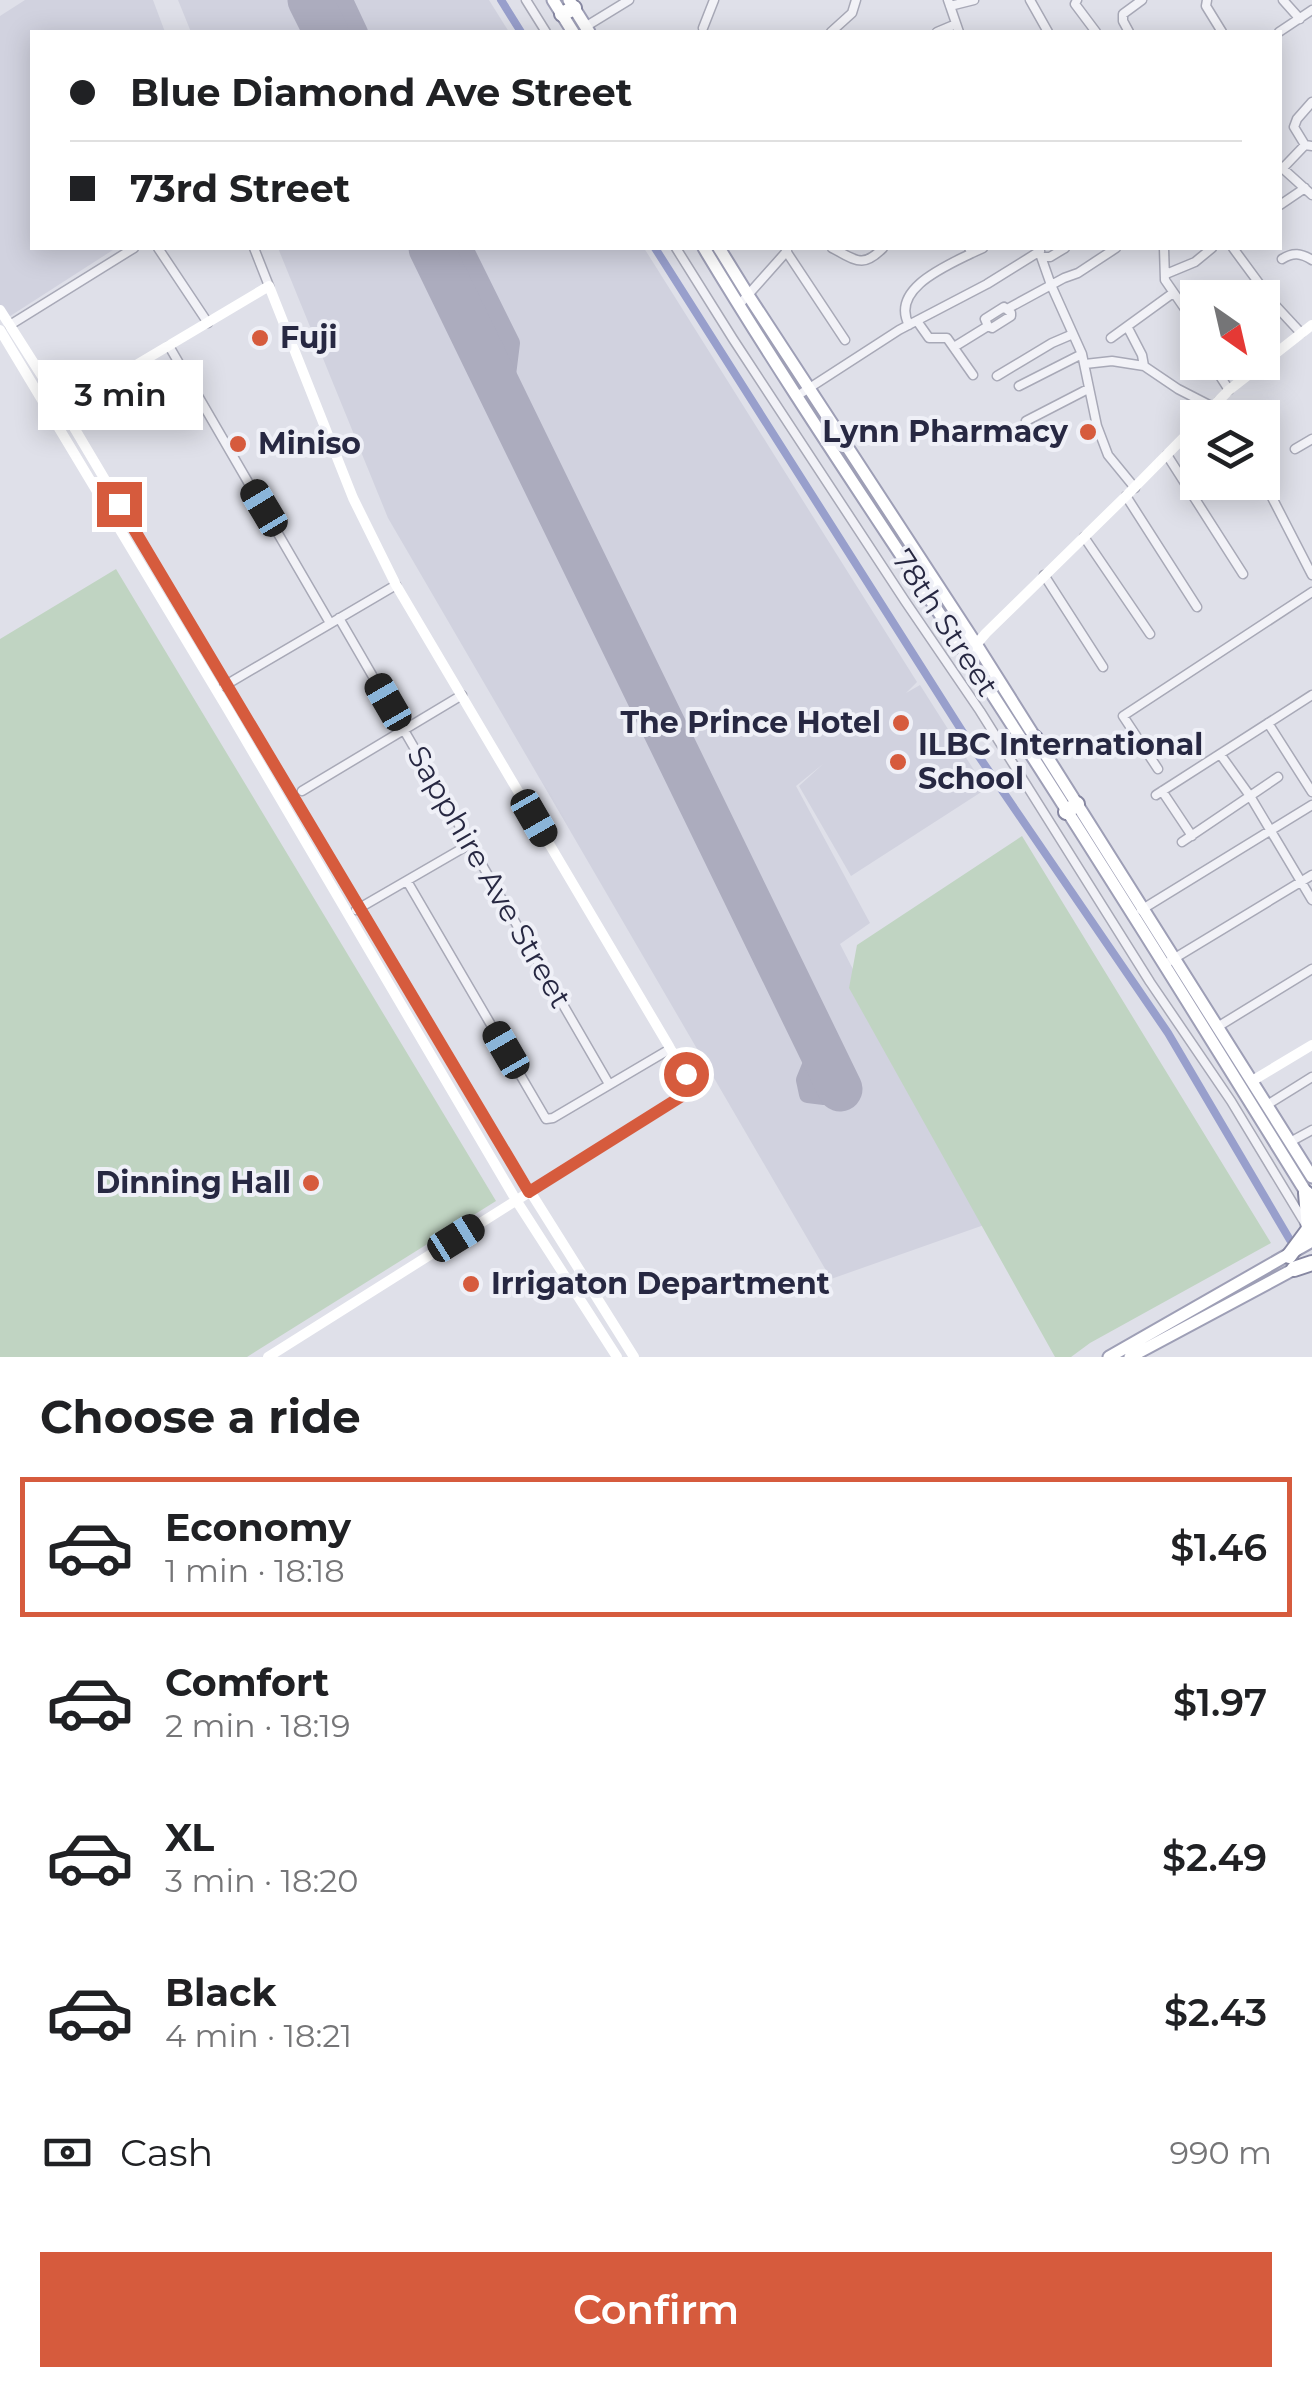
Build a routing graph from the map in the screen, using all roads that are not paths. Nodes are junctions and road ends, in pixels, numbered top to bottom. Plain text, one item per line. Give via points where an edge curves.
1 (526, 0) edge
2 (554, 0) edge
3 (629, 0) edge
4 (714, 0) edge
5 (856, 0) edge
6 (974, 0) edge
7 (1030, 0) edge
8 (1077, 0) edge
9 (1142, 0) edge
10 (1207, 0) edge
11 (1283, 0) edge
12 (949, 3) edge
13 (570, 5) edge
14 (1312, 10) edge
15 (1300, 19) junction
16 (703, 28) dead end
17 (957, 28) edge
18 (584, 29) edge
19 (545, 30) edge
20 (833, 30) edge
21 (1047, 30) edge
22 (1094, 30) edge
23 (1128, 30) edge
24 (1221, 30) edge
25 (1282, 30) edge
26 (1312, 102) edge
27 (1308, 145) edge
28 (1282, 166) edge
29 (1282, 168) edge
30 (1308, 192) edge
31 (1282, 204) edge
32 (131, 250) edge
33 (159, 250) edge
34 (255, 250) edge
35 (677, 250) edge
36 (706, 250) edge
37 (720, 250) edge
38 (787, 250) edge
39 (789, 250) edge
40 (841, 250) edge
41 (882, 250) edge
42 (970, 250) edge
43 (1113, 250) edge
44 (1164, 250) edge
45 (1210, 250) edge
46 (1234, 250) edge
47 (1040, 252) edge
48 (1282, 258) dead end
49 (1312, 260) edge
50 (1166, 274) junction
51 (1051, 285) junction
52 (269, 286) junction
53 (1173, 293) junction
54 (743, 300) junction
55 (1180, 302) edge
56 (0, 310) edge
57 (208, 322) junction
58 (913, 323) junction
59 (1312, 325) edge
60 (1128, 328) junction
61 (3, 330) edge
62 (1301, 333) junction
63 (1073, 334) junction
64 (1111, 338) dead end
65 (845, 340) dead end
66 (169, 346) junction
67 (954, 347) junction
68 (1083, 358) junction
69 (1144, 366) junction
70 (973, 375) dead end
71 (997, 376) dead end
72 (1223, 380) edge
73 (1019, 386) dead end
74 (1088, 388) junction
75 (810, 389) junction
76 (1229, 390) junction
77 (797, 396) junction
78 (1206, 400) edge
79 (1220, 400) edge
80 (63, 408) junction
81 (52, 415) junction
82 (1026, 421) dead end
83 (1312, 438) edge
84 (1180, 441) edge
85 (1295, 449) dead end
86 (1167, 454) junction
87 (856, 486) junction
88 (1131, 492) junction
89 (837, 498) junction
90 (1273, 500) edge
91 (1084, 537) junction
92 (1243, 574) dead end
93 (1044, 575) junction
94 (1312, 576) edge
95 (396, 584) junction
96 (1312, 592) edge
97 (1198, 608) dead end
98 (335, 620) junction
99 (1150, 634) dead end
100 (976, 644) junction
101 (968, 656) junction
102 (1103, 667) dead end
103 (221, 688) junction
104 (1312, 695) edge
105 (462, 696) junction
106 (1268, 723) junction
107 (404, 731) junction
108 (1030, 742) junction
109 (1220, 754) junction
110 (1158, 769) dead end
111 (1278, 777) dead end
112 (302, 791) dead end
113 (1312, 792) edge
114 (1250, 796) junction
115 (1312, 805) edge
116 (1072, 808) junction
117 (1271, 830) junction
118 (1192, 836) junction
119 (1182, 842) dead end
120 (470, 844) junction
121 (1312, 875) edge
122 (406, 881) junction
123 (1301, 882) junction
124 (1312, 900) edge
125 (360, 908) junction
126 (1144, 908) junction
127 (348, 914) junction
128 (1132, 916) junction
129 (1168, 961) junction
130 (1312, 969) edge
131 (1144, 972) junction
132 (1219, 1026) junction
133 (1312, 1045) edge
134 (670, 1049) junction
135 (1312, 1078) edge
136 (609, 1084) junction
137 (1247, 1084) junction
138 (1221, 1088) junction
139 (1267, 1105) junction
140 (481, 1113) junction
141 (468, 1120) junction
142 (1312, 1130) edge
143 (1290, 1142) junction
144 (1312, 1177) edge
145 (529, 1192) junction
146 (1309, 1197) edge
147 (516, 1200) junction
148 (1310, 1235) edge
149 (1312, 1261) edge
150 (1291, 1262) junction
151 (268, 1357) edge
152 (618, 1357) edge
153 (634, 1357) edge
154 (1109, 1357) edge
155 (1130, 1357) edge

1 - 19 street
2 - 13 main road
3 - 18 street
4 - 16 street
5 - 20 street
6 - 12 street
7 - 21 street
8 - 22 street
9 - 23 street via 1123,14
10 - 24 street
11 - 15 street
12 - 17 street
13 - 18 main road
13 - 18 street
14 - 15 street
15 - 25 street
26 - 27 street via 1294,127
27 - 28 street
29 - 30 street
30 - 31 street
32 - 61 street
33 - 57 street
34 - 52 street
35 - 89 street
36 - 54 main road, 78th Street
37 - 54 main road, 78th Street
38 - 54 street
39 - 65 street
40 - 41 street via 860,262
42 - 58 street via 908,297 904,316
43 - 51 street
44 - 50 street
45 - 50 street
46 - 62 street
47 - 51 street
47 - 58 street
48 - 49 street via 1300,254
50 - 53 street
51 - 63 street
51 - 67 street via 1018,300 1007,309 1011,316
52 - 57 main road
52 - 95 main road via 353,498
53 - 55 street
53 - 60 street
54 - 75 main road, 78th Street
54 - 77 main road, 78th Street
56 - 61 main road
57 - 66 main road
58 - 67 street
58 - 75 street
59 - 62 main road
60 - 64 street
60 - 69 street
61 - 80 main road
61 - 81 main road
62 - 76 main road
63 - 68 street
63 - 71 street
66 - 80 main road
66 - 98 street, Sapphire Ave Street
67 - 70 street
68 - 69 street
68 - 73 street
68 - 74 street
69 - 78 street
72 - 76 street
74 - 82 street
74 - 88 street via 1108,455
75 - 77 street
75 - 100 main road, 78th Street
76 - 79 main road
77 - 87 main road, 78th Street
80 - 81 main road
80 - 103 main road
81 - 103 main road
83 - 85 street
84 - 86 main road
86 - 88 main road
86 - 92 street
87 - 89 street
87 - 101 main road, 78th Street
88 - 91 main road
88 - 97 street
89 - 131 street
90 - 94 street
91 - 93 main road
91 - 99 street
93 - 100 main road
93 - 102 street
95 - 98 street
95 - 105 main road
96 - 110 street via 1123,716
98 - 103 street
98 - 107 street, Sapphire Ave Street
100 - 101 main road
100 - 108 main road, 78th Street
101 - 108 main road, 78th Street
103 - 125 main road
103 - 127 main road
104 - 106 street
105 - 107 street
105 - 134 main road
106 - 109 street
106 - 113 street
107 - 112 street
107 - 120 street, Sapphire Ave Street
108 - 116 main road, 78th Street
109 - 114 street
109 - 118 street via 1159,793
111 - 114 street
114 - 117 street
114 - 118 street
115 - 117 street
116 - 126 main road, 78th Street
116 - 128 main road, 78th Street
117 - 123 street
117 - 126 street
118 - 119 street
120 - 122 street
120 - 136 street, Sapphire Ave Street
121 - 123 street
122 - 125 street
122 - 136 street via 545,1118
123 - 124 street
123 - 129 street
125 - 127 street
125 - 140 main road
126 - 128 street
126 - 129 main road, 78th Street
127 - 141 main road
128 - 129 main road, 78th Street
129 - 131 street
129 - 132 main road, 78th Street
129 - 137 main road, 78th Street
130 - 132 street
131 - 138 street
132 - 137 main road, 78th Street
133 - 137 main road
134 - 136 street
134 - 145 main road via 686,1074 682,1096
135 - 139 street
137 - 138 street
137 - 139 main road, 78th Street
137 - 146 main road, 78th Street
138 - 148 street
139 - 143 main road, 78th Street
140 - 141 main road
140 - 145 main road
141 - 147 main road
142 - 143 street
143 - 144 main road, 78th Street
145 - 147 main road
145 - 153 main road
146 - 148 highway
147 - 151 main road
147 - 152 main road
148 - 150 highway
149 - 150 highway
150 - 154 main road
150 - 155 main road

